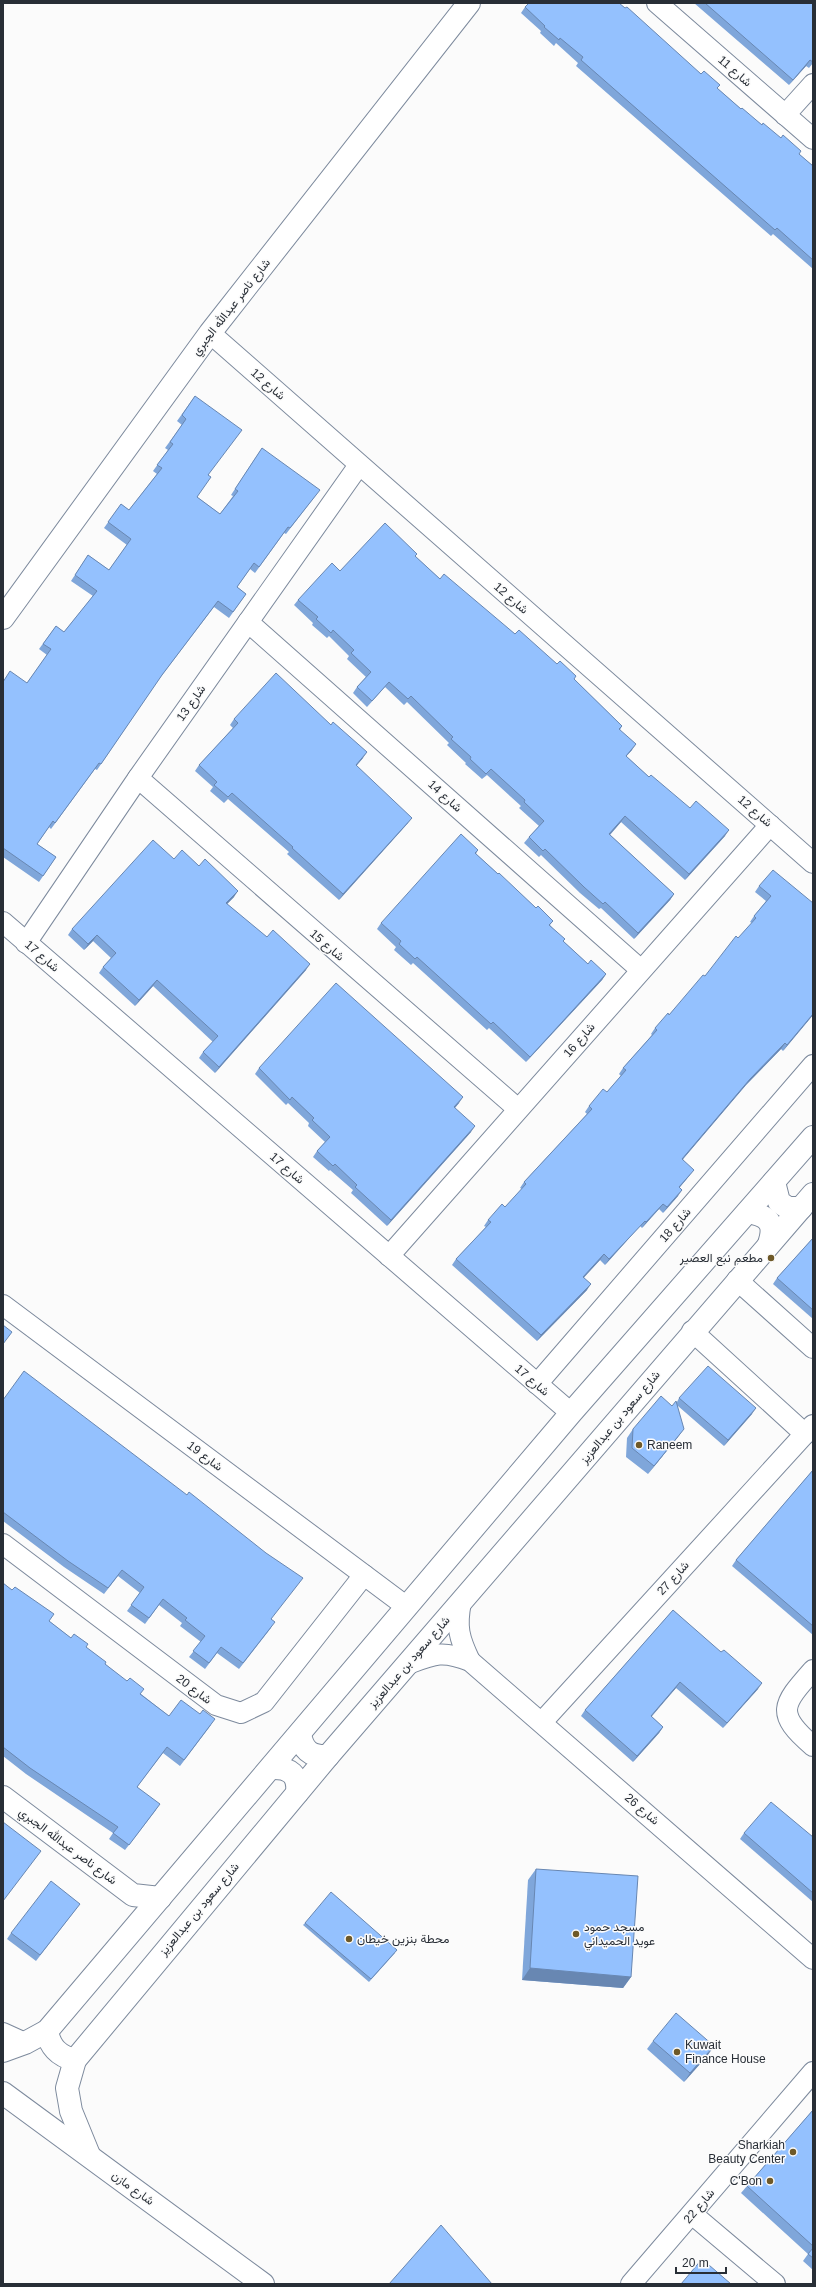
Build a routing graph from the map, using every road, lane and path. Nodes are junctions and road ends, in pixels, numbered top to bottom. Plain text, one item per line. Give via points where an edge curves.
1 (469, 3) edge
2 (657, 3) edge
3 (813, 84) edge
4 (785, 115) junction
5 (813, 139) edge
6 (210, 333) junction
7 (359, 465) junction
8 (3, 618) edge
9 (248, 622) junction
10 (138, 778) junction
11 (770, 824) junction
12 (813, 863) edge
13 (3, 922) edge
14 (26, 942) junction
15 (642, 970) junction
16 (813, 1065) edge
17 (518, 1109) junction
18 (813, 1137) edge
19 (774, 1182) junction
20 (807, 1201) edge
21 (748, 1212) junction
22 (769, 1244) junction
23 (389, 1256) junction
24 (737, 1280) junction
25 (3, 1305) edge
26 (692, 1331) junction
27 (813, 1348) edge
28 (537, 1384) junction
29 (571, 1413) junction
30 (809, 1429) edge
31 (3, 1544) edge
32 (364, 1575) junction
33 (461, 1602) junction
34 (407, 1607) junction
35 (470, 1661) junction
36 (408, 1664) junction
37 (813, 1670) edge
38 (542, 1722) junction
39 (300, 1734) junction
40 (813, 1746) edge
41 (328, 1756) junction
42 (271, 1768) junction
43 (297, 1793) junction
44 (3, 1797) edge
45 (133, 1895) junction
46 (160, 1898) junction
47 (141, 1921) junction
48 (813, 1959) edge
49 (47, 2031) junction
50 (3, 2033) edge
51 (25, 2043) junction
52 (3, 2051) edge
53 (76, 2060) junction
54 (813, 2072) edge
55 (3, 2093) edge
56 (89, 2155) junction
57 (692, 2214) junction
58 (263, 2284) edge
59 (631, 2284) edge
60 (775, 2284) edge

1 - 6 main road, شارع ناصر عبدالله الجبري
2 - 4 street, شارع 11
3 - 4 street
4 - 5 street, شارع 11
6 - 7 street, شارع 12
6 - 8 main road, شارع ناصر عبدالله الجبري
7 - 9 street, شارع 13
7 - 11 street, شارع 12
9 - 10 street, شارع 13
9 - 15 street, شارع 14
10 - 14 street, شارع 13
10 - 17 street, شارع 15
11 - 12 street, شارع 12
11 - 15 street, شارع 16
13 - 14 street, شارع 17
14 - 23 street, شارع 17
15 - 17 street, شارع 16
16 - 28 street, شارع 18
17 - 23 street, شارع 16
18 - 19 main road
19 - 20 main road via 780,1202 788,1208
19 - 21 main road
20 - 22 main road, شارع سعود بن عبدالعزيز
21 - 22 main road via 763,1215 770,1222 773,1232
21 - 29 main road
22 - 24 main road, شارع سعود بن عبدالعزيز
23 - 28 street, شارع 17
24 - 26 main road, شارع سعود بن عبدالعزيز
24 - 27 street
25 - 32 street, شارع 19
26 - 30 street, شارع 27
26 - 33 main road, شارع سعود بن عبدالعزيز
28 - 29 street, شارع 17
29 - 34 main road
30 - 38 street, شارع 27
31 - 32 street, شارع 20 via 216,1705 240,1713 264,1702
32 - 34 street, شارع 19
33 - 35 street, شارع 26 via 457,1623 460,1640
33 - 36 main road, شارع سعود بن عبدالعزيز
34 - 39 main road
35 - 36 street, شارع 26 via 451,1654 432,1655
35 - 38 street, شارع 26
36 - 41 main road, شارع سعود بن عبدالعزيز
37 - 40 street via 790,1696 785,1710 790,1722
38 - 48 street, شارع 26
39 - 41 main road via 302,1745 308,1752 318,1757
39 - 42 main road
41 - 43 main road, شارع سعود بن عبدالعزيز
42 - 43 main road via 283,1767 293,1772 298,1782
42 - 46 main road
43 - 53 main road, شارع سعود بن عبدالعزيز via 181,1930
44 - 45 main road, شارع ناصر عبدالله الجبري
45 - 46 main road
45 - 47 main road
46 - 47 main road
47 - 49 main road
49 - 51 main road
49 - 53 main road via 49,2042 56,2051
50 - 51 street
51 - 52 main road
53 - 56 main road, شارع سعود بن عبدالعزيز via 67,2088 71,2111
54 - 57 street, شارع 22
55 - 56 main road, شارع مازن
56 - 58 main road, شارع مازن
57 - 59 street, شارع 22
57 - 60 street

